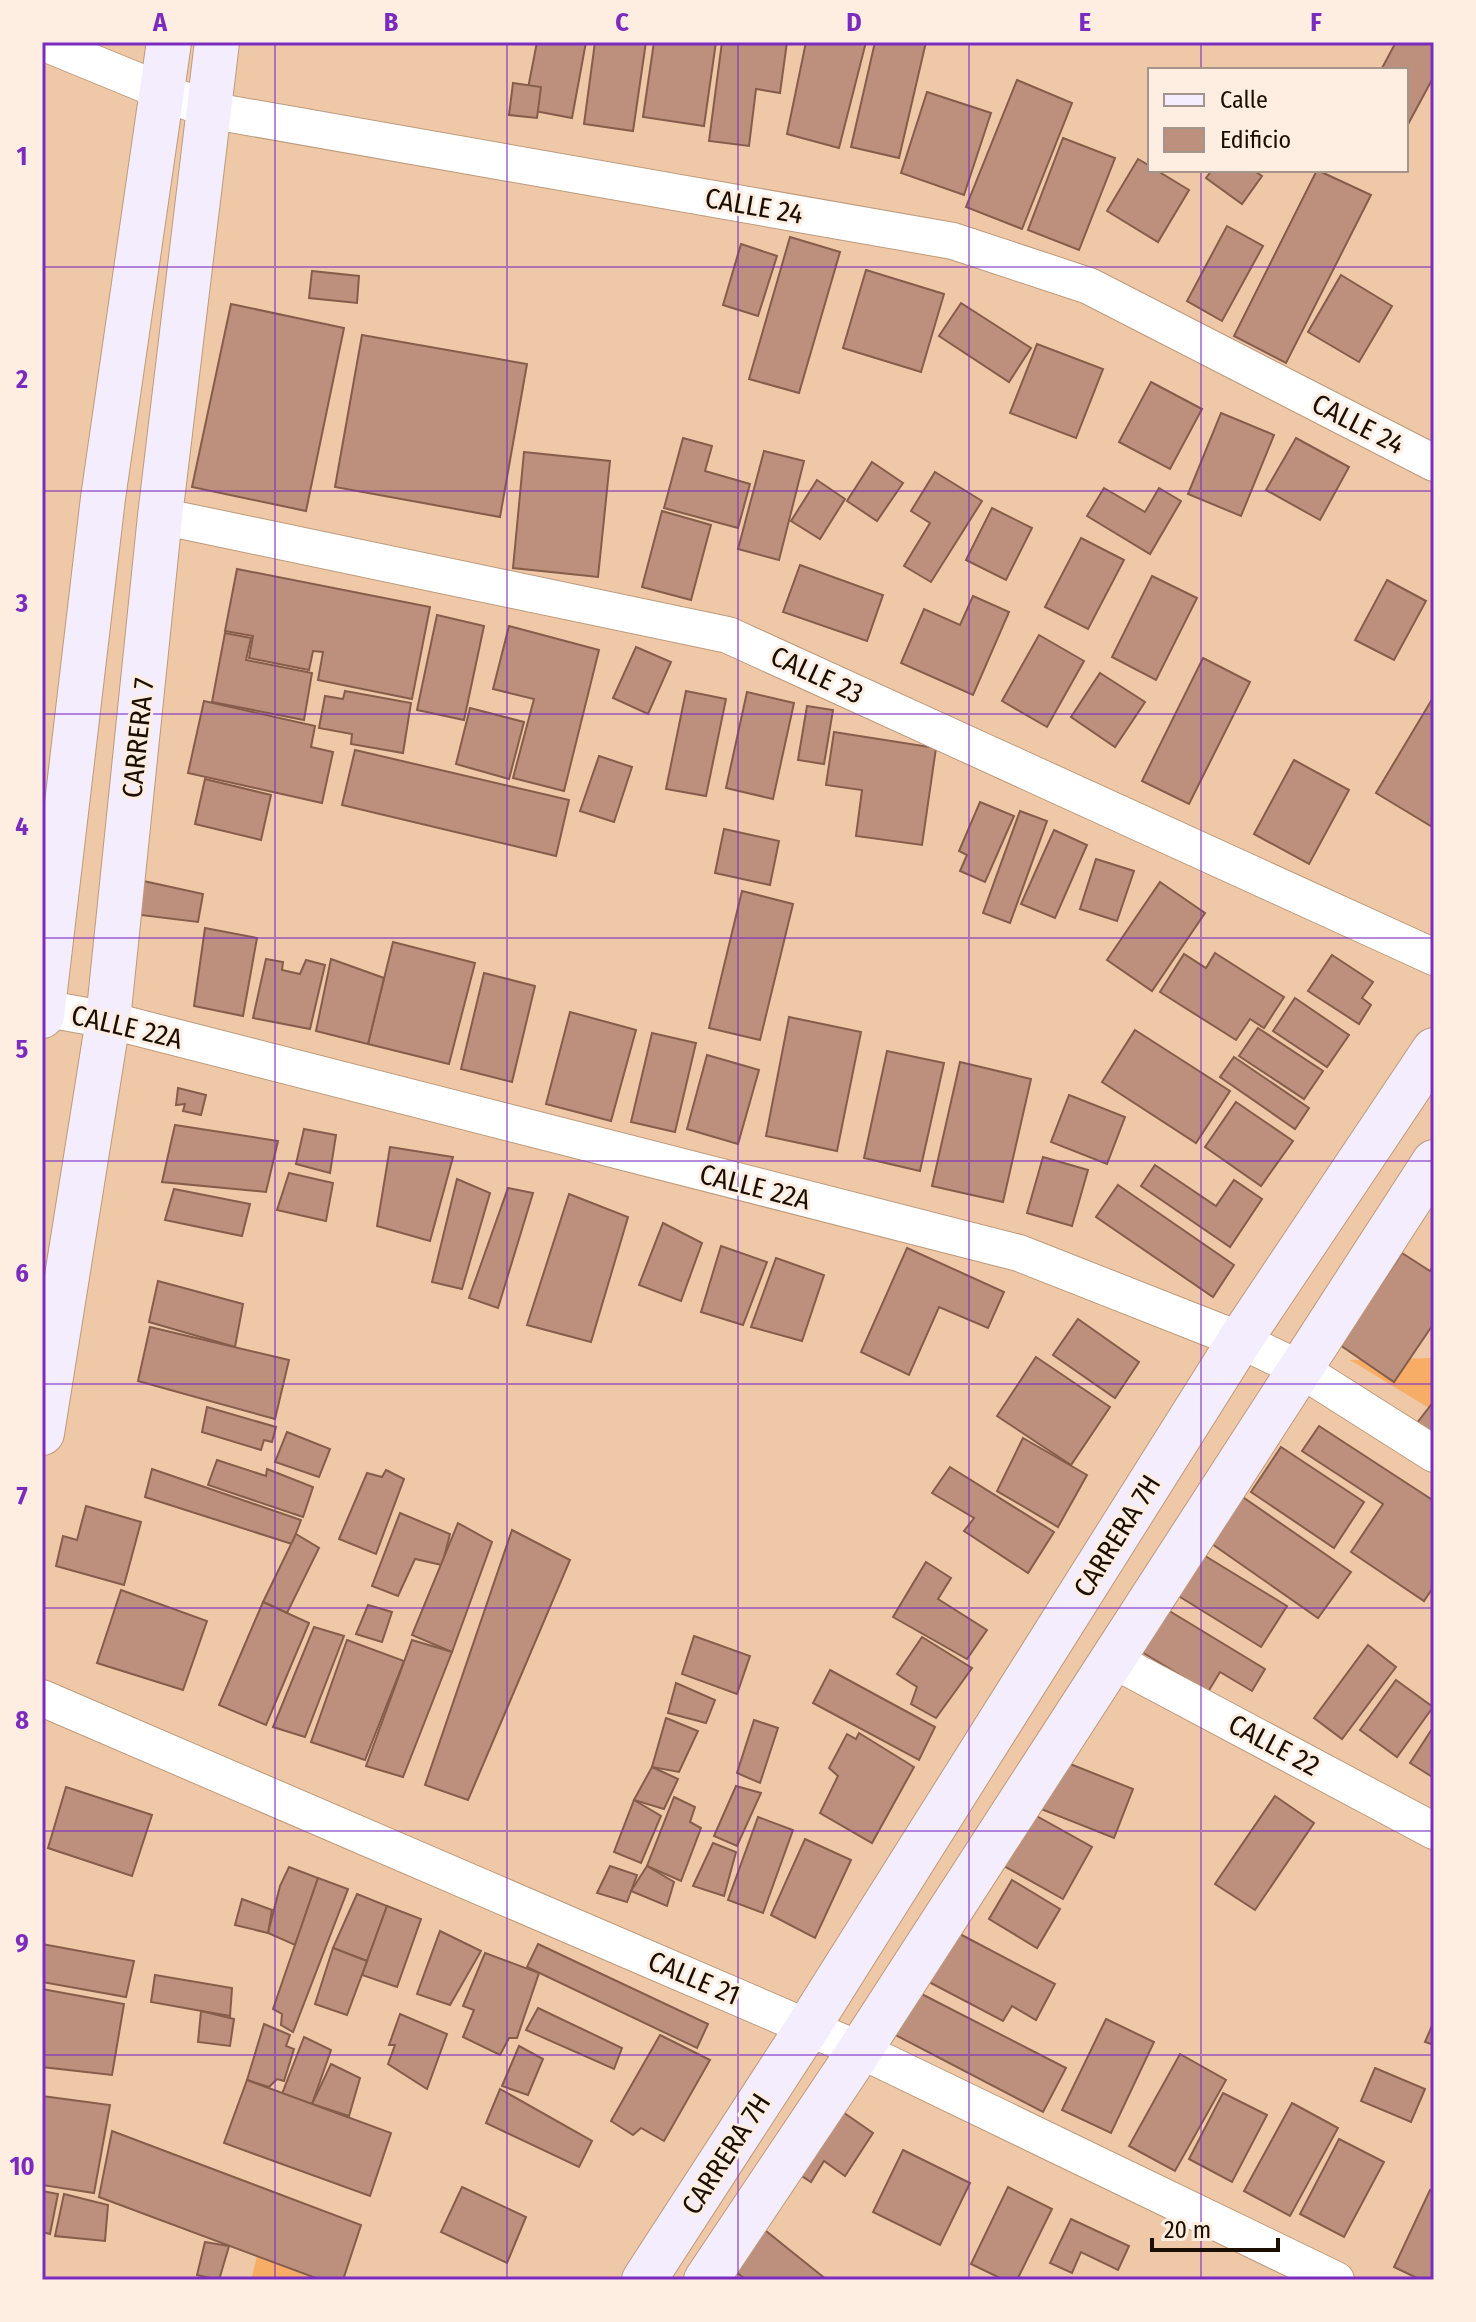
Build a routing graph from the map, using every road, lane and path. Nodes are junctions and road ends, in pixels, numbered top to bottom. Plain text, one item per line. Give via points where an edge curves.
1 (42, 42) edge
2 (169, 42) edge
3 (217, 42) edge
4 (163, 94) junction
5 (208, 110) junction
6 (1434, 463) edge
7 (160, 516) junction
8 (1434, 957) edge
9 (42, 1008) edge
10 (42, 1016) edge
11 (108, 1020) junction
12 (1434, 1050) edge
13 (1434, 1162) edge
14 (1240, 1340) junction
15 (1300, 1369) junction
16 (42, 1433) edge
17 (1434, 1454) edge
18 (1113, 1660) junction
19 (42, 1698) edge
20 (1434, 1831) edge
21 (808, 2027) junction
22 (860, 2050) junction
23 (644, 2280) edge
24 (706, 2280) edge
25 (1336, 2280) edge

1 - 4 street, CALLE 24
2 - 4 street
3 - 5 street, CARRERA 7
4 - 5 street, CALLE 24
4 - 9 street via 103,498
5 - 6 street, CALLE 24 via 953,241 1089,286
5 - 7 street, CARRERA 7
7 - 8 street, CALLE 23 via 728,635
7 - 11 street, CARRERA 7
9 - 10 street
9 - 11 street, CALLE 22A
11 - 14 street, CALLE 22A via 1019,1253
11 - 16 street, CARRERA 7
12 - 14 street, CARRERA 7H
13 - 15 street
14 - 15 street, CALLE 22A
14 - 21 street, CARRERA 7H
15 - 17 street, CALLE 22A
15 - 18 street
18 - 20 street, CALLE 22
18 - 22 street
19 - 21 street, CALLE 21
21 - 22 street, CALLE 21
21 - 23 street, CARRERA 7H
22 - 24 street, CARRERA 7H
22 - 25 street, CALLE 21

